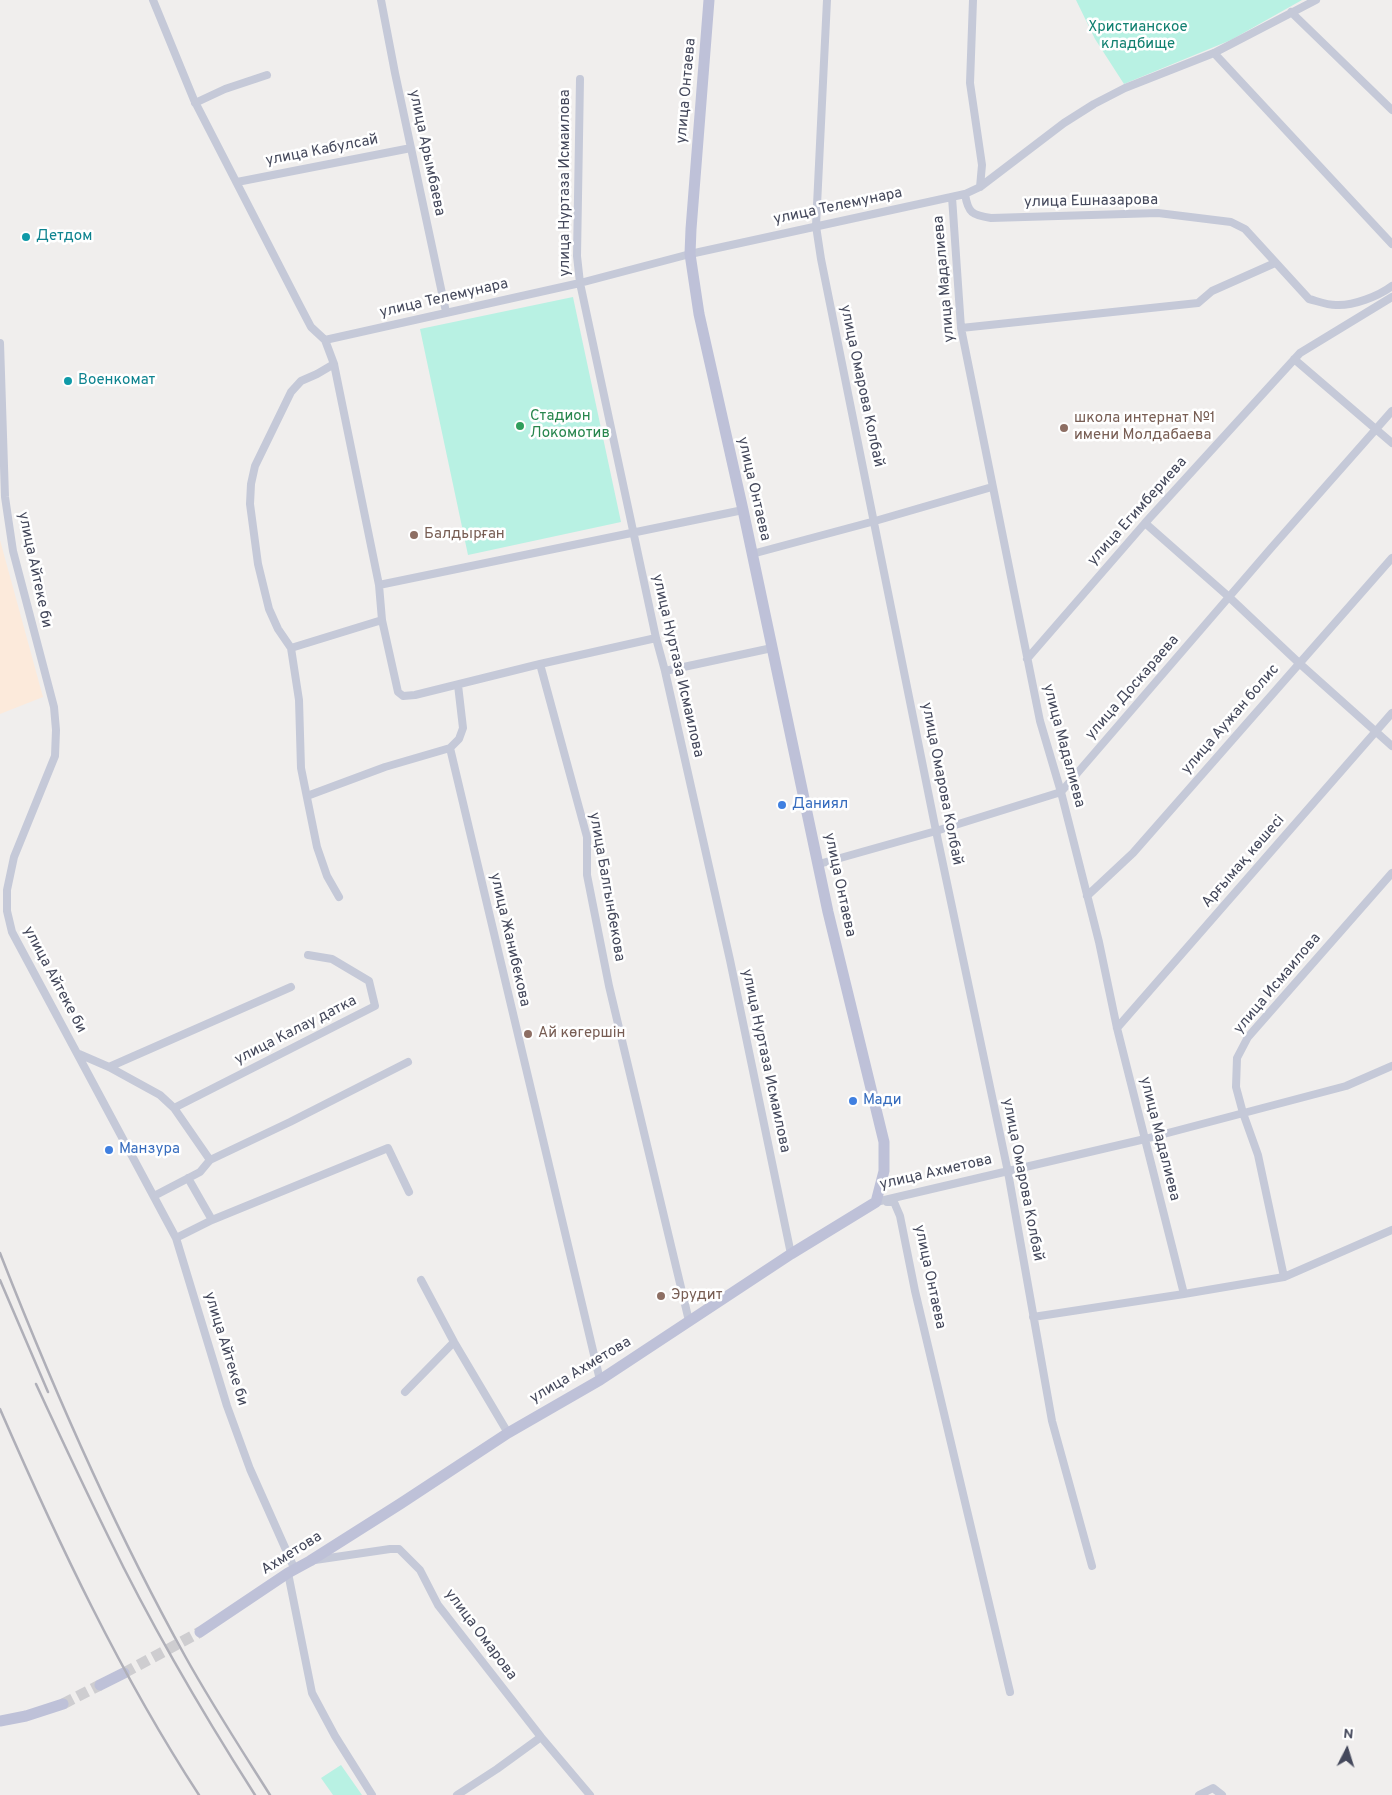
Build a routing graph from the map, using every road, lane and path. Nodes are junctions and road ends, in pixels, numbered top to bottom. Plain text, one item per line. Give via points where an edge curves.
1 (153, 0) edge
2 (709, 0) edge
3 (828, 0) edge
4 (974, 0) edge
5 (1316, 0) edge
6 (382, 2) edge
7 (1291, 12) junction
8 (1214, 53) junction
9 (267, 75) dead end
10 (580, 79) dead end
11 (194, 102) junction
12 (1392, 110) edge
13 (411, 148) junction
14 (237, 182) junction
15 (980, 187) junction
16 (965, 194) junction
17 (952, 197) junction
18 (816, 226) junction
19 (1392, 244) edge
20 (690, 254) junction
21 (1275, 264) junction
22 (580, 283) junction
23 (1392, 286) edge
24 (1392, 297) edge
25 (1380, 304) junction
26 (446, 312) junction
27 (961, 328) junction
28 (325, 340) junction
29 (0, 343) edge
30 (1294, 359) junction
31 (334, 364) junction
32 (1392, 412) edge
33 (1377, 429) junction
34 (1392, 443) edge
35 (992, 487) junction
36 (743, 510) junction
37 (875, 521) junction
38 (1145, 523) junction
39 (633, 534) junction
40 (752, 554) junction
41 (1392, 558) edge
42 (379, 585) junction
43 (1230, 597) junction
44 (382, 620) junction
45 (656, 638) junction
46 (291, 648) junction
47 (772, 648) junction
48 (1027, 658) junction
49 (1299, 663) junction
50 (540, 664) junction
51 (665, 671) junction
52 (458, 685) junction
53 (1392, 713) edge
54 (1375, 732) junction
55 (1392, 746) edge
56 (450, 748) junction
57 (1061, 792) junction
58 (307, 796) junction
59 (936, 831) junction
60 (819, 864) junction
61 (1392, 873) edge
62 (1087, 896) junction
63 (339, 897) dead end
64 (308, 955) dead end
65 (291, 987) dead end
66 (1117, 1028) junction
67 (79, 1054) junction
68 (408, 1062) dead end
69 (1392, 1066) edge
70 (109, 1067) junction
71 (174, 1108) junction
72 (1243, 1113) junction
73 (1145, 1139) junction
74 (210, 1160) junction
75 (1008, 1172) junction
76 (188, 1178) junction
77 (409, 1192) dead end
78 (154, 1196) junction
79 (876, 1202) junction
80 (212, 1220) junction
81 (1392, 1230) edge
82 (176, 1238) junction
83 (791, 1254) junction
84 (1284, 1277) junction
85 (421, 1280) dead end
86 (1184, 1294) junction
87 (1033, 1317) junction
88 (690, 1321) junction
89 (454, 1342) junction
90 (600, 1380) junction
91 (405, 1392) dead end
92 (508, 1433) junction
93 (400, 1504) joint
94 (310, 1561) junction
95 (1092, 1566) dead end
96 (292, 1571) junction
97 (200, 1632) tunnel mouth
98 (124, 1673) tunnel mouth
99 (100, 1685) tunnel mouth
100 (1010, 1692) dead end
101 (62, 1704) tunnel mouth
102 (0, 1721) edge
103 (541, 1737) junction
104 (372, 1795) edge
105 (457, 1795) edge
106 (590, 1795) edge
107 (1198, 1795) edge
108 (1222, 1795) edge

1 - 11 street
2 - 20 main road, улица Онтаева
3 - 18 street, улица Омарова Колбай
4 - 15 street via 970,83 982,165
5 - 7 street, улица Телемунара
6 - 13 street, улица Арымбаева
7 - 8 street, улица Телемунара
7 - 12 street
8 - 15 street, улица Телемунара via 1125,88 1094,104
8 - 19 street
9 - 11 street
10 - 22 street, улица Нуртаза Исмаилова via 577,256
11 - 14 street
13 - 14 street, улица Кабулсай
13 - 26 street, улица Арымбаева
14 - 28 street via 311,327
15 - 16 street, улица Телемунара
16 - 17 street, улица Телемунара
16 - 21 street, улица Ешназарова via 967,208 976,216 991,218 1158,213 1231,222 1245,229
17 - 18 street, улица Телемунара
17 - 27 street, улица Мадалиева
18 - 20 street, улица Телемунара
18 - 37 street, улица Омарова Колбай
20 - 22 street, улица Телемунара
20 - 36 main road, улица Онтаева via 699,314
21 - 23 street, улица Ешназарова via 1308,299 1336,305 1366,299
21 - 27 street via 1212,291 1198,303
22 - 26 street, улица Телемунара
22 - 39 street, улица Нуртаза Исмаилова
23 - 25 street, улица Ешназарова
24 - 25 street, улица Егимбериева
25 - 30 street, улица Егимбериева via 1300,352
26 - 28 street, улица Телемунара
27 - 35 street, улица Мадалиева
28 - 31 street
29 - 67 street, улица Айтеке би via 5,497 13,551 54,707 56,730 55,756 14,857 7,890 7,911 12,932
30 - 33 street
30 - 38 street, улица Егимбериева
31 - 42 street
31 - 46 street via 302,381 291,392 255,466 251,484 253,535 263,586 278,629
32 - 33 street, улица Доскараева
33 - 34 street
33 - 43 street, улица Доскараева
35 - 37 street
35 - 48 street, улица Мадалиева
36 - 39 street
36 - 40 main road, улица Онтаева
37 - 40 street
37 - 59 street, улица Омарова Колбай
38 - 43 street
38 - 48 street, улица Егимбериева
39 - 42 street
39 - 45 street, улица Нуртаза Исмаилова
40 - 47 main road, улица Онтаева
41 - 49 street, улица Аужан болис
42 - 44 street
43 - 49 street
43 - 57 street, улица Доскараева
44 - 46 street
44 - 52 street via 398,692 403,696 416,695
45 - 50 street
45 - 51 street, улица Нуртаза Исмаилова
46 - 58 street via 298,700 300,768
47 - 51 street
47 - 60 main road, улица Онтаева
48 - 57 street, улица Мадалиева via 1040,721
49 - 54 street
49 - 62 street, улица Аужан болис via 1133,854
50 - 52 street
50 - 88 street, улица Балгынбекова via 586,838 587,875 609,986
51 - 83 street, улица Нуртаза Исмаилова
52 - 56 street via 463,728 459,739
53 - 54 street, Арғымақ көшесі
54 - 55 street
54 - 66 street, Арғымақ көшесі
56 - 58 street via 385,767
56 - 90 street, улица Жанибекова
57 - 59 street
57 - 62 street, улица Мадалиева
58 - 63 street via 317,847 327,876
59 - 60 street
59 - 75 street, улица Омарова Колбай
60 - 79 main road, улица Онтаева via 884,1142 884,1171
61 - 72 street, улица Исмаилова via 1248,1037 1237,1058 1236,1087
62 - 66 street, улица Мадалиева
64 - 71 street, улица Калау датка via 332,959 369,981 375,1006
65 - 70 street
66 - 73 street, улица Мадалиева
67 - 70 street
67 - 78 street, улица Айтеке би
68 - 74 street
69 - 72 street, улица Ахметова via 1346,1086
70 - 71 street via 160,1095
71 - 74 street
72 - 73 street, улица Ахметова
72 - 84 street, улица Исмаилова via 1258,1155
73 - 75 street, улица Ахметова
73 - 86 street, улица Мадалиева
74 - 76 street via 200,1172
75 - 79 street, улица Ахметова
75 - 87 street, улица Омарова Колбай
76 - 78 street
76 - 80 street
77 - 80 street via 388,1148
78 - 82 street, улица Айтеке би
79 - 83 main road, улица Ахметова
79 - 100 street, улица Онтаева via 894,1202 900,1216
80 - 82 street
81 - 84 street
82 - 96 street, улица Айтеке би via 227,1406
83 - 88 main road, улица Ахметова
84 - 86 street
85 - 89 street
86 - 87 street
87 - 95 street, улица Омарова Колбай via 1052,1421
88 - 90 main road, улица Ахметова
89 - 91 street
89 - 92 street
90 - 92 main road, улица Ахметова
92 - 93 main road, улица Ахметова
93 - 94 main road, Ахметова
94 - 96 main road, Ахметова
94 - 103 street, улица Омарова via 400,1549 420,1570 438,1605
96 - 97 main road, Ахметова
96 - 104 street, улица Айтеке би via 312,1693
98 - 99 main road
101 - 102 main road
103 - 105 street
103 - 106 street, улица Омарова
107 - 108 street via 1213,1788

